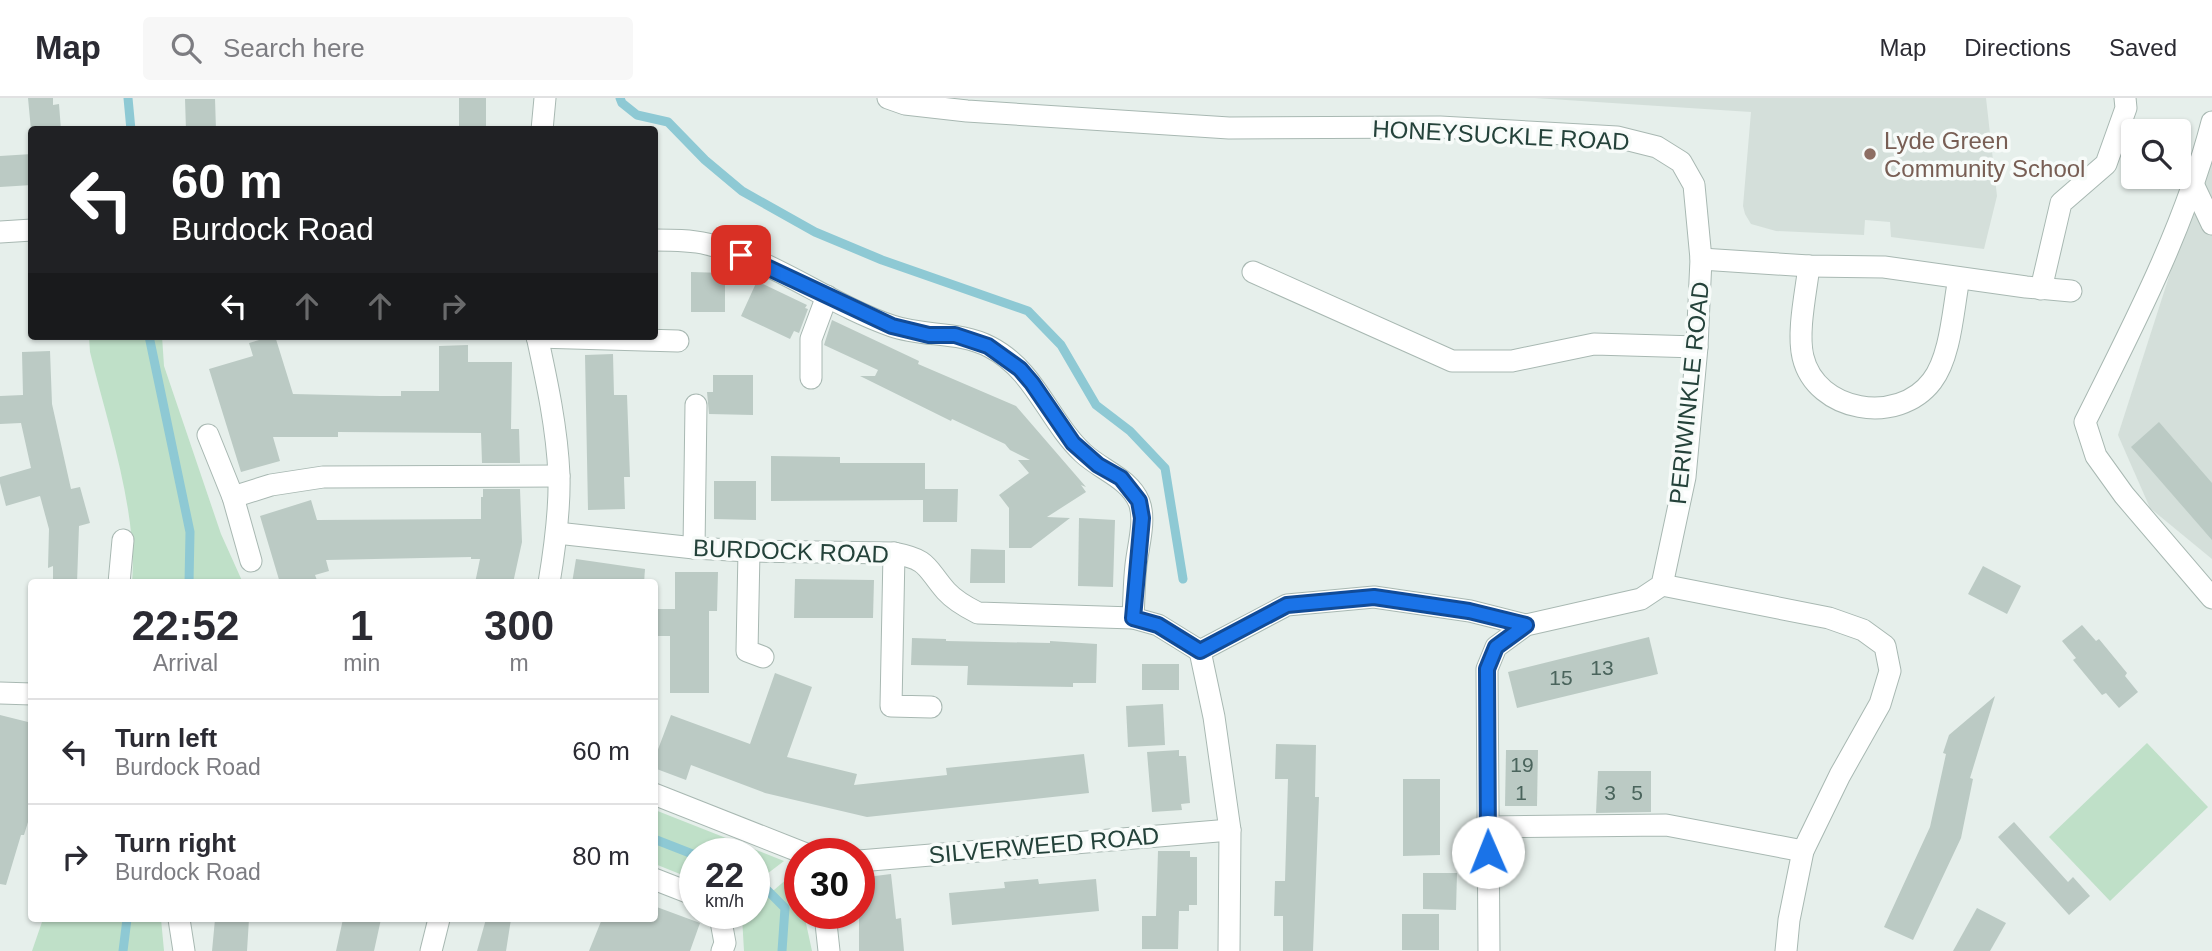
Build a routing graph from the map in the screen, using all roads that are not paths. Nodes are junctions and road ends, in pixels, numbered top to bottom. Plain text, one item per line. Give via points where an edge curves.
1 (545, 98) edge
2 (888, 98) edge
3 (2125, 98) edge
4 (2212, 122) edge
5 (542, 126) edge
6 (2193, 184) junction
7 (2212, 225) edge
8 (28, 230) edge
9 (0, 232) edge
10 (658, 240) edge
11 (1701, 259) junction
12 (1809, 266) junction
13 (1253, 272) dead end
14 (1959, 278) junction
15 (2041, 289) junction
16 (2071, 291) dead end
17 (827, 296) junction
18 (538, 340) edge
19 (650, 340) edge
20 (678, 341) dead end
21 (1697, 347) junction
22 (811, 378) dead end
23 (696, 405) dead end
24 (208, 435) dead end
25 (559, 476) junction
26 (233, 497) junction
27 (557, 533) junction
28 (124, 540) dead end
29 (694, 548) junction
30 (749, 551) junction
31 (894, 553) junction
32 (251, 561) dead end
33 (119, 579) edge
34 (550, 579) edge
35 (1662, 585) junction
36 (2212, 598) edge
37 (1133, 618) junction
38 (1526, 625) junction
39 (1200, 651) junction
40 (763, 657) dead end
41 (0, 693) edge
42 (28, 694) edge
43 (931, 707) dead end
44 (658, 796) edge
45 (1488, 827) junction
46 (1230, 830) junction
47 (784, 845) edge
48 (1803, 851) junction
49 (875, 860) edge
50 (658, 881) edge
51 (679, 889) edge
52 (179, 922) edge
53 (438, 922) edge
54 (722, 929) edge
55 (827, 929) edge
56 (184, 951) edge
57 (431, 951) edge
58 (722, 951) edge
59 (829, 951) edge
60 (1229, 951) edge
61 (1489, 951) edge
62 (1786, 951) edge

1 - 5 street
2 - 11 street, HONEYSUCKLE ROAD via 967,111 1229,128 1440,127 1617,137 1657,147 1681,162 1695,185
3 - 15 street via 2126,108 2106,164 2061,203
4 - 6 street
6 - 7 street
6 - 36 street via 2140,310 2085,422 2096,456 2117,486
8 - 9 street
10 - 17 street via 727,249
11 - 12 street
11 - 21 street, PERIWINKLE ROAD
12 - 14 street via 1884,267
12 - 14 street via 1802,326 1802,354 1809,376 1841,402 1867,407 1903,402 1931,383 1942,363
13 - 21 street via 1452,360 1512,361 1594,344
14 - 15 street
15 - 16 street
17 - 22 street via 811,339
17 - 37 street via 892,326 929,335 955,335 988,346 1020,369 1073,443 1121,478 1139,501 1142,518
18 - 25 street via 552,404
19 - 20 street
21 - 35 street, PERIWINKLE ROAD via 1685,477
23 - 29 street
24 - 26 street
25 - 26 street via 323,477
25 - 27 street
26 - 32 street
27 - 29 street, BURDOCK ROAD
27 - 34 street
28 - 33 street
29 - 30 street, BURDOCK ROAD
30 - 31 street, BURDOCK ROAD
30 - 40 street via 747,651
31 - 37 street, BURDOCK ROAD via 931,569 946,591 978,613
31 - 43 street via 891,706
35 - 38 street via 1641,599
35 - 48 street via 1829,618 1863,630 1885,646 1890,671 1880,704
37 - 39 street, BURDOCK ROAD via 1158,625
38 - 39 street via 1374,597 1287,605
38 - 45 street via 1496,647 1487,669
39 - 46 street
41 - 42 street
44 - 47 street
45 - 48 street via 1666,825
45 - 61 street
46 - 49 street, SILVERWEED ROAD
46 - 60 street
48 - 62 street
50 - 51 street
52 - 56 street
53 - 57 street
54 - 58 street
55 - 59 street

